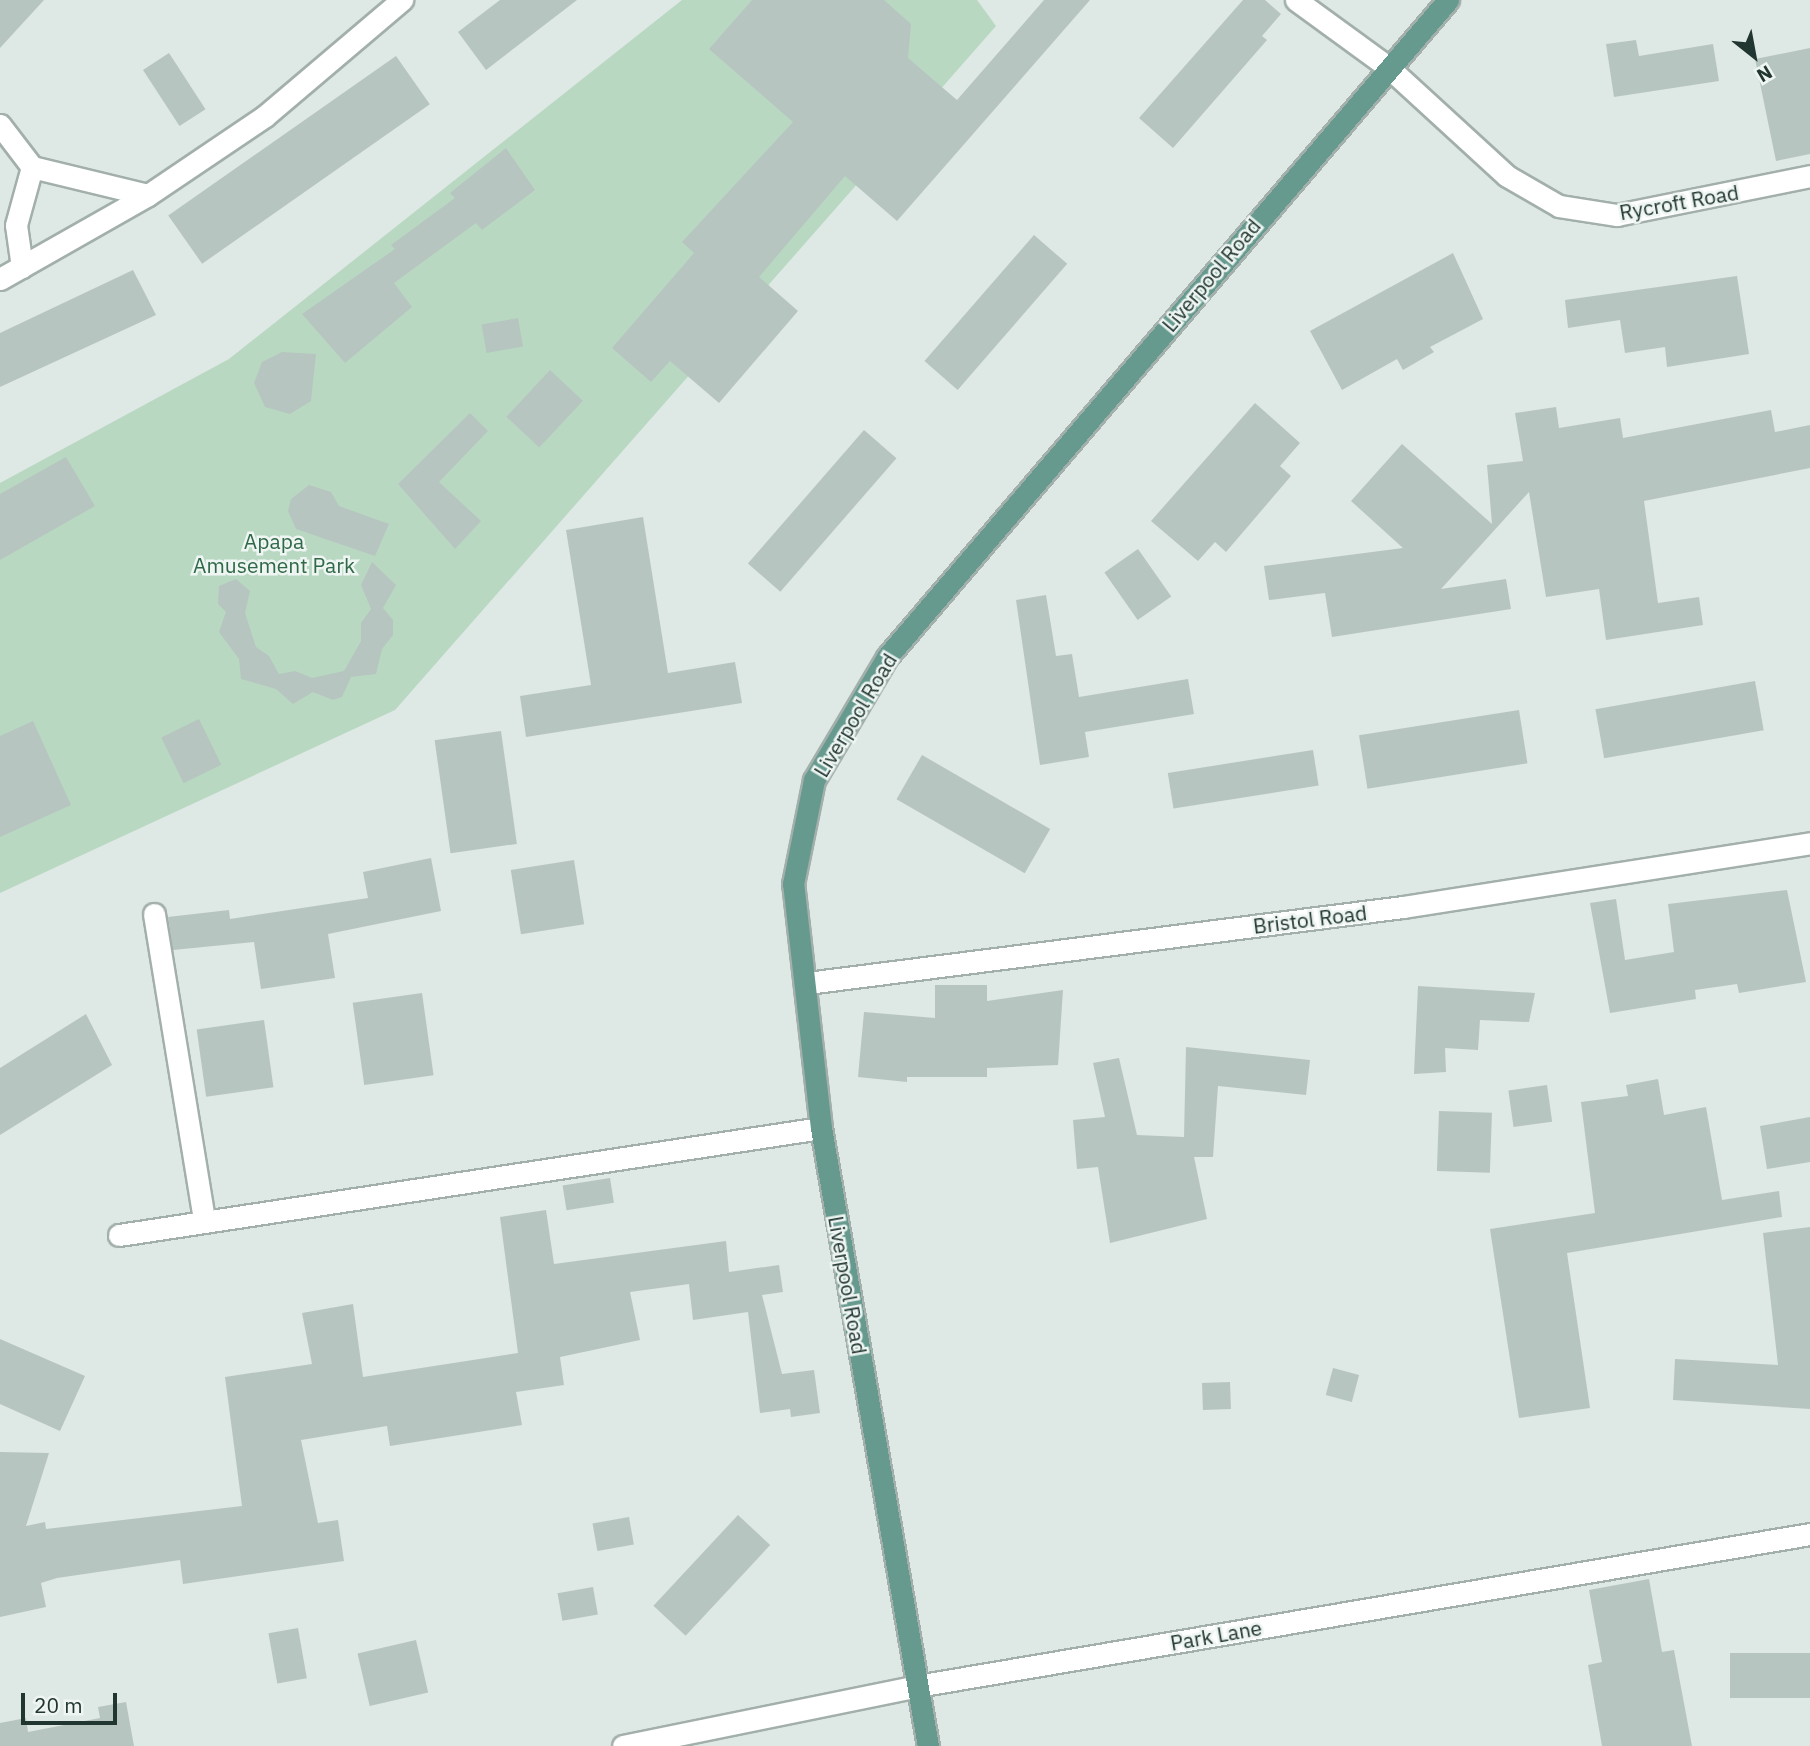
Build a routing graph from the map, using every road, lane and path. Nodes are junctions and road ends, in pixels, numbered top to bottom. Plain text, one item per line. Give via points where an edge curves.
1 (402, 0) edge
2 (1296, 0) edge
3 (1448, 0) edge
4 (1388, 67) junction
5 (0, 125) edge
6 (32, 167) junction
7 (1810, 176) edge
8 (148, 195) junction
9 (22, 267) junction
10 (0, 279) edge
11 (1810, 843) edge
12 (154, 914) dead end
13 (807, 983) junction
14 (821, 1128) junction
15 (204, 1220) junction
16 (118, 1234) dead end
17 (1810, 1534) edge
18 (918, 1686) junction
19 (623, 1746) edge
20 (928, 1746) edge

1 - 8 street via 265,116
2 - 4 street, Rycroft Road
3 - 4 main road, Liverpool Road
4 - 7 street, Rycroft Road via 1507,176 1559,206 1617,215
4 - 13 main road, Liverpool Road via 887,657 814,780 793,884
5 - 6 street
6 - 8 street
6 - 9 street via 16,225
8 - 9 street
9 - 10 street
11 - 13 street, Bristol Road via 1403,907
12 - 15 street
13 - 14 main road, Liverpool Road
14 - 15 street
14 - 18 main road, Liverpool Road
15 - 16 street
17 - 18 street, Park Lane
18 - 19 street, Park Lane
18 - 20 main road, Liverpool Road

